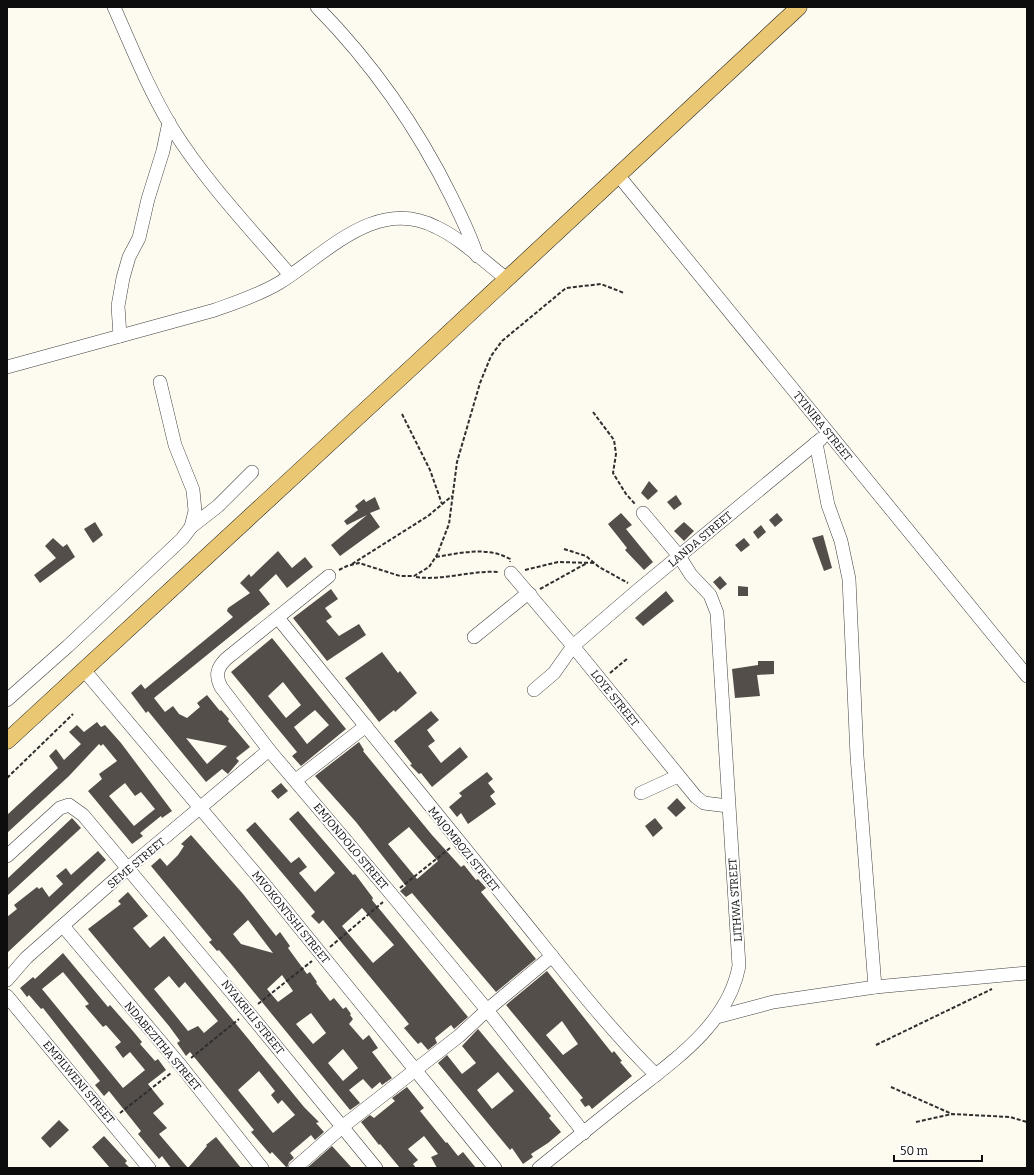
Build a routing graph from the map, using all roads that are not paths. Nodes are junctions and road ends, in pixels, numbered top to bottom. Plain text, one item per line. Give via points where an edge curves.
1 (114, 7) edge
2 (317, 7) edge
3 (793, 10) edge
4 (169, 122) junction
5 (618, 175) junction
6 (477, 256) junction
7 (290, 275) junction
8 (507, 280) junction
9 (120, 336) junction
10 (7, 367) edge
11 (160, 382) dead end
12 (828, 433) junction
13 (816, 443) junction
14 (252, 472) dead end
15 (643, 513) road end
16 (191, 527) junction
17 (679, 556) junction
18 (511, 573) road end
19 (329, 576) road end
20 (530, 594) junction
21 (278, 618) junction
22 (474, 637) dead end
23 (573, 646) junction
24 (84, 670) junction
25 (1027, 676) edge
26 (534, 690) dead end
27 (7, 700) edge
28 (366, 726) junction
29 (15, 727) edge
30 (7, 741) edge
31 (269, 750) junction
32 (678, 776) junction
33 (296, 780) junction
34 (640, 793) dead end
35 (728, 806) junction
36 (201, 808) junction
37 (7, 856) edge
38 (128, 868) junction
39 (63, 926) junction
40 (552, 956) junction
41 (1027, 973) edge
42 (7, 980) edge
43 (875, 986) junction
44 (7, 996) edge
45 (487, 1010) junction
46 (717, 1017) junction
47 (416, 1070) junction
48 (656, 1075) junction
49 (342, 1127) junction
50 (584, 1133) junction
51 (149, 1168) edge
52 (262, 1168) edge
53 (295, 1168) edge
54 (376, 1168) edge
55 (495, 1168) edge
56 (539, 1168) edge

1 - 4 street
2 - 6 street via 349,39 368,63 421,140 443,178
3 - 5 main road
4 - 7 street via 204,175
4 - 9 street via 139,238 129,257 123,278 118,306
5 - 8 main road
5 - 12 street, TYINIRA STREET
6 - 7 street via 436,226 408,218 381,219 333,244
6 - 8 street
7 - 9 street via 262,293 243,300
8 - 24 main road
9 - 10 street
11 - 16 street via 176,445 193,490 195,510
12 - 13 street, LANDA STREET
12 - 25 street, TYINIRA STREET
13 - 17 street, LANDA STREET
13 - 43 street via 828,505 841,541 849,579 857,756
14 - 16 street via 218,506
15 - 17 street, LITHWA STREET
16 - 27 street via 182,539
17 - 23 street, LANDA STREET
17 - 35 street, LITHWA STREET via 691,575 710,595 717,613
18 - 20 street, LOYE STREET
19 - 21 street, EMJONDOLO STREET
20 - 22 street via 526,594 506,609
20 - 23 street, LOYE STREET
21 - 28 street, MAJOMBOZI STREET
21 - 31 street, EMJONDOLO STREET via 226,659 217,672 221,687
23 - 26 street, LANDA STREET via 554,673
23 - 32 street, LOYE STREET
24 - 29 main road
24 - 36 street, MVOKONTSHI STREET
28 - 33 street
28 - 40 street, MAJOMBOZI STREET
29 - 30 main road
31 - 33 street, EMJONDOLO STREET
31 - 36 street, SEME STREET
32 - 34 street
32 - 35 street, LOYE STREET via 704,803
33 - 45 street, EMJONDOLO STREET
35 - 46 street, LITHWA STREET via 739,966 732,993
36 - 38 street, SEME STREET
36 - 47 street, MVOKONTSHI STREET
37 - 38 street, NYAKRILI STREET via 51,814 69,805 83,815
38 - 39 street, SEME STREET
38 - 49 street, NYAKRILI STREET
39 - 42 street, SEME STREET via 26,958
39 - 52 street, NDABEZITHA STREET via 181,1066
40 - 45 street
40 - 48 street, MAJOMBOZI STREET
41 - 43 street
43 - 46 street via 773,1002
44 - 51 street, EMPILWENI STREET
45 - 47 street
45 - 50 street, EMJONDOLO STREET
46 - 48 street, LITHWA STREET via 691,1046
47 - 49 street
47 - 55 street, MVOKONTSHI STREET
48 - 50 street, LITHWA STREET
49 - 53 street
49 - 54 street, NYAKRILI STREET
50 - 56 street, LITHWA STREET

